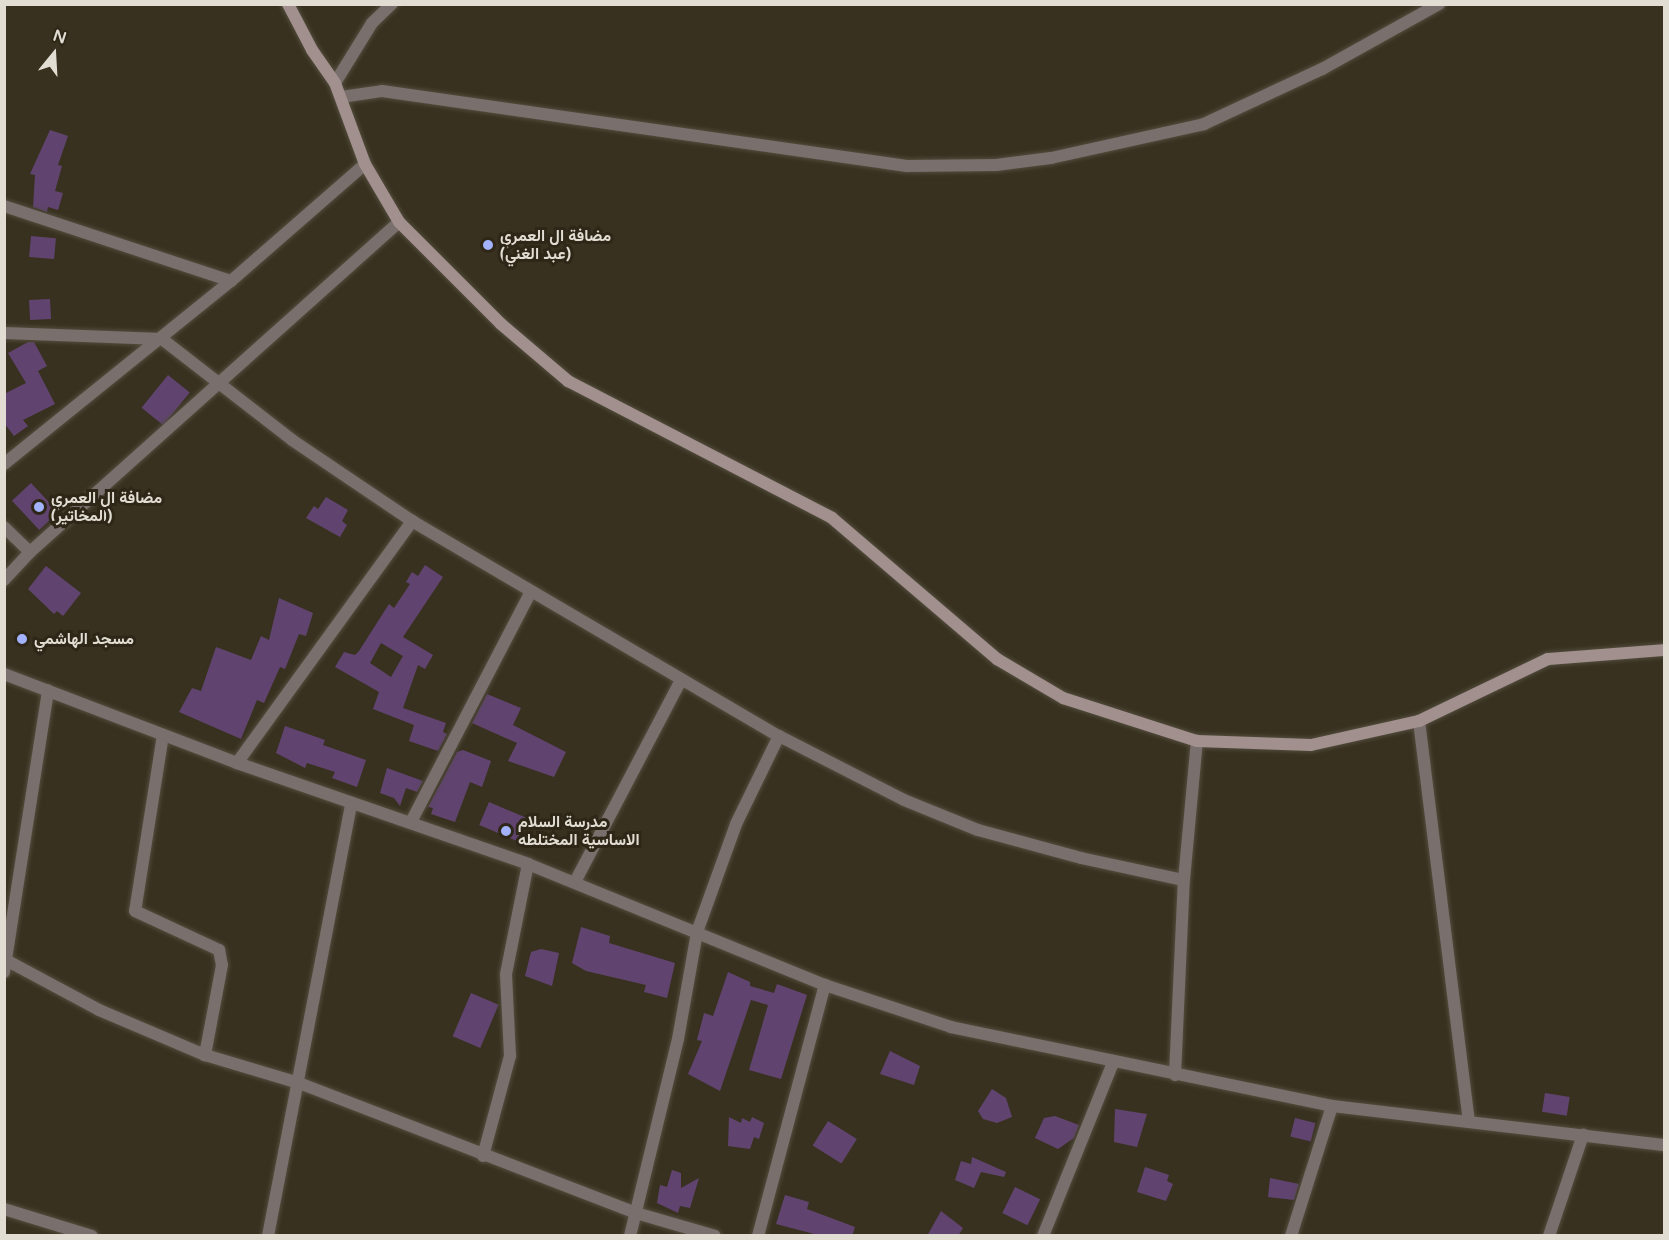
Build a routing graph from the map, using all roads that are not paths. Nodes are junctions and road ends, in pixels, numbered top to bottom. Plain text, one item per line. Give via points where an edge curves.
1 (288, 4) edge
2 (392, 4) edge
3 (1439, 4) edge
4 (335, 83) junction
5 (341, 97) junction
6 (365, 164) junction
7 (4, 206) edge
8 (399, 222) junction
9 (231, 281) junction
10 (4, 333) edge
11 (162, 339) junction
12 (217, 383) junction
13 (4, 464) edge
14 (412, 521) junction
15 (4, 527) edge
16 (30, 552) junction
17 (4, 580) edge
18 (530, 593) junction
19 (1665, 650) edge
20 (4, 674) edge
21 (681, 680) junction
22 (48, 690) junction
23 (1419, 721) junction
24 (163, 735) junction
25 (779, 736) junction
26 (1197, 741) junction
27 (237, 763) junction
28 (351, 804) junction
29 (411, 822) junction
30 (528, 864) junction
31 (1184, 880) junction
32 (575, 882) junction
33 (697, 932) junction
34 (5, 963) edge
35 (825, 985) junction
36 (205, 1055) junction
37 (1113, 1063) junction
38 (1175, 1076) junction
39 (299, 1083) junction
40 (1332, 1106) junction
41 (1469, 1121) junction
42 (1583, 1135) junction
43 (1665, 1145) edge
44 (483, 1156) junction
45 (4, 1209) edge
46 (636, 1213) junction
47 (92, 1236) edge
48 (268, 1236) edge
49 (630, 1236) edge
50 (715, 1236) edge
51 (758, 1236) edge
52 (1043, 1236) edge
53 (1291, 1236) edge
54 (1549, 1236) edge

1 - 4 street
2 - 4 street via 372,23
3 - 5 street via 1322,69 1204,124 1051,158 996,165 907,166 382,91
4 - 5 street
5 - 6 street
6 - 8 street
6 - 9 street
7 - 9 street
8 - 12 street
8 - 26 street via 501,324 568,381 832,518 997,659 1033,682 1088,709
9 - 11 street
10 - 11 street
11 - 12 street
11 - 13 street
12 - 14 street
12 - 16 street
14 - 18 street
14 - 27 street
15 - 16 street
16 - 17 street
18 - 21 street
18 - 29 street
19 - 23 street via 1548,659
20 - 22 street
21 - 25 street
21 - 32 street
22 - 24 street
22 - 34 street
23 - 26 street via 1311,746
23 - 41 street
24 - 27 street
24 - 36 street via 135,911 219,950 222,965
25 - 31 street via 904,800 978,830
25 - 33 street via 736,824
26 - 31 street
27 - 28 street
28 - 29 street
28 - 39 street
29 - 30 street
30 - 32 street
30 - 44 street via 506,974 509,1064
31 - 38 street
32 - 33 street
33 - 35 street
33 - 46 street via 678,1039
34 - 36 street via 99,1010
35 - 37 street via 987,1037
35 - 51 street
36 - 39 street
37 - 38 street
37 - 52 street
38 - 40 street
39 - 44 street
39 - 48 street
40 - 41 street
40 - 53 street
41 - 42 street
42 - 43 street
42 - 54 street
44 - 46 street
45 - 47 street
46 - 49 street
46 - 50 street

